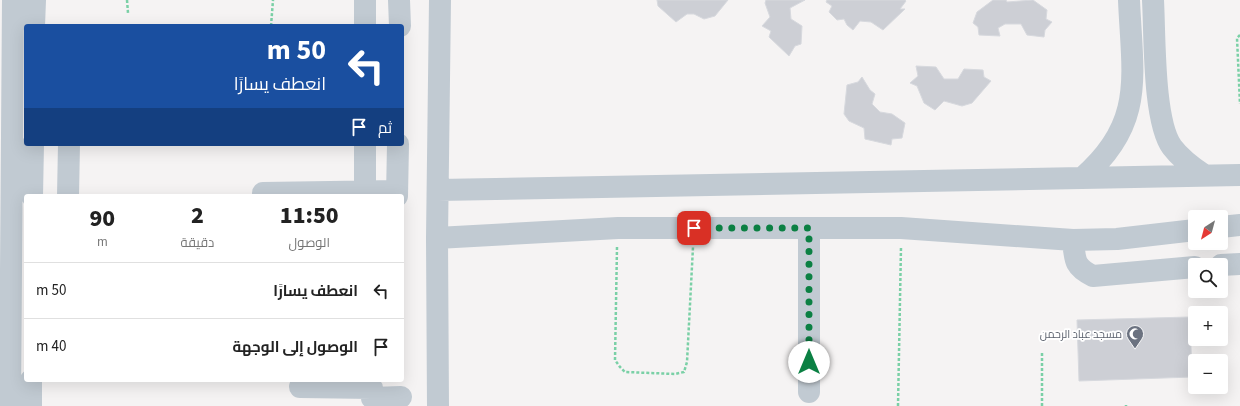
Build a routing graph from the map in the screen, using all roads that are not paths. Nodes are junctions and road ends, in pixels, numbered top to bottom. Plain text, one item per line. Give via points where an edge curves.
1 (12, 0) edge
2 (35, 0) edge
3 (365, 0) edge
4 (400, 0) edge
5 (440, 0) edge
6 (1129, 0) edge
7 (1152, 0) edge
8 (34, 24) edge
9 (365, 24) edge
10 (400, 24) edge
11 (33, 146) edge
12 (69, 146) edge
13 (365, 146) edge
14 (398, 146) edge
15 (1204, 175) junction
16 (1240, 175) edge
17 (1082, 178) junction
18 (438, 190) junction
19 (263, 193) dead end
20 (32, 194) edge
21 (68, 194) edge
22 (365, 194) edge
23 (397, 194) edge
24 (12, 203) edge
25 (1240, 225) edge
26 (1228, 226) edge
27 (809, 228) junction
28 (1188, 231) edge
29 (437, 238) junction
30 (1073, 240) junction
31 (1240, 264) edge
32 (1228, 265) edge
33 (1188, 268) edge
34 (31, 382) edge
35 (300, 387) dead end
36 (809, 392) dead end
37 (372, 393) edge
38 (401, 394) edge
39 (10, 406) edge
40 (31, 406) edge
41 (438, 406) edge

1 - 24 street
2 - 8 street
3 - 9 street
4 - 10 street
5 - 18 street
6 - 17 street via 1132,91 1128,111 1111,149 1098,165
7 - 15 street via 1162,126 1176,152 1186,163
11 - 20 street
12 - 21 street
13 - 22 street
14 - 23 street
15 - 16 street
15 - 17 street
17 - 18 street
18 - 29 street
19 - 22 street
22 - 23 street
24 - 39 street
25 - 26 street
27 - 29 street via 618,228
27 - 30 street via 901,228
27 - 36 street
28 - 30 street via 1124,238
29 - 41 street
30 - 33 street via 1076,264 1093,276
31 - 32 street
34 - 40 street
35 - 37 street
37 - 38 street

